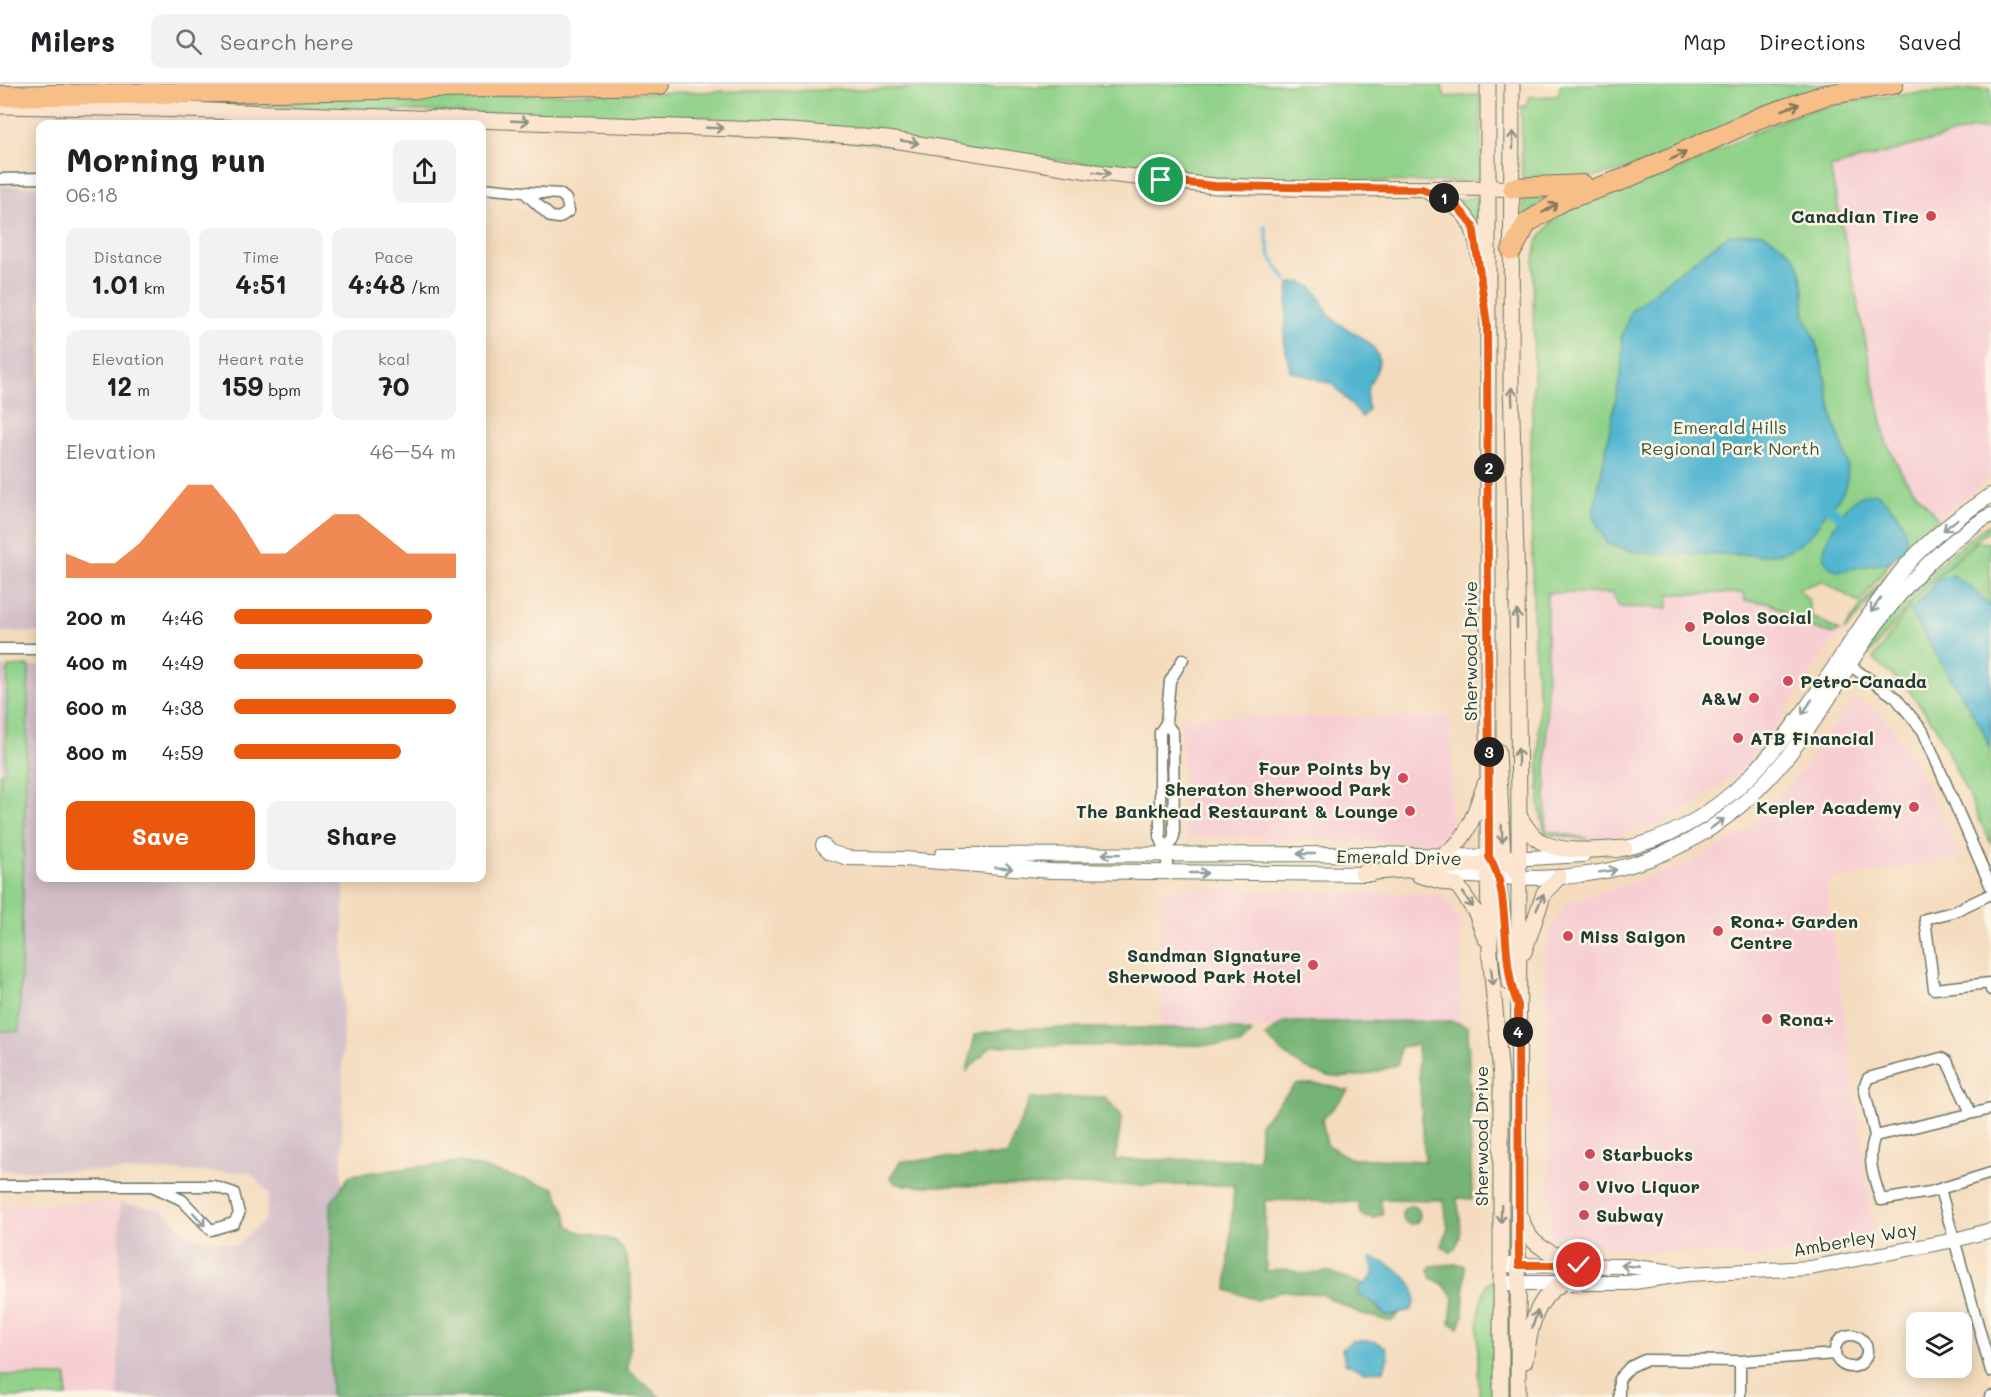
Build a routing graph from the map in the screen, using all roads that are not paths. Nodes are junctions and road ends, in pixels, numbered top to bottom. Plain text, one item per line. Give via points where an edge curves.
1 (660, 84) edge
2 (1893, 84) edge
3 (1488, 88) edge
4 (1512, 88) edge
5 (0, 96) edge
6 (0, 106) edge
7 (472, 120) edge
8 (486, 120) edge
9 (36, 178) edge
10 (0, 179) edge
11 (1624, 179) junction
12 (486, 188) edge
13 (1488, 188) junction
14 (1513, 188) junction
15 (1422, 189) junction
16 (524, 192) dead end
17 (1512, 250) junction
18 (1487, 324) junction
19 (1991, 495) edge
20 (1991, 515) edge
21 (0, 649) edge
22 (36, 649) edge
23 (1183, 659) dead end
24 (1849, 665) junction
25 (1489, 714) junction
26 (1489, 776) junction
27 (1519, 816) junction
28 (823, 845) dead end
29 (1625, 848) junction
30 (1167, 853) junction
31 (1442, 855) junction
32 (904, 859) junction
33 (1498, 864) junction
34 (1167, 873) junction
35 (1362, 873) junction
36 (1419, 875) junction
37 (1519, 877) junction
38 (1559, 877) junction
39 (1991, 888) edge
40 (1991, 894) edge
41 (1490, 953) junction
42 (1518, 972) junction
43 (1991, 990) edge
44 (1518, 1005) junction
45 (1991, 1109) edge
46 (1971, 1113) junction
47 (1875, 1136) junction
48 (1991, 1173) edge
49 (0, 1186) edge
50 (152, 1186) junction
51 (1940, 1189) junction
52 (1518, 1198) junction
53 (1991, 1230) edge
54 (1955, 1240) junction
55 (1501, 1264) junction
56 (1519, 1265) junction
57 (1598, 1265) junction
58 (1688, 1274) junction
59 (1501, 1283) junction
60 (1519, 1284) junction
61 (1561, 1284) junction
62 (1835, 1354) dead end
63 (1740, 1361) junction
64 (1991, 1371) edge
65 (1501, 1397) edge
66 (1518, 1397) edge
67 (1619, 1397) edge
68 (1740, 1397) edge

1 - 5 highway
11 -> 2 highway via 1759,118 1825,95
3 - 13 main road, Sherwood Drive
14 -> 4 main road, Sherwood Drive
6 -> 7 main road
8 -> 15 main road via 791,131 887,139 1107,174 1215,186
9 - 10 street
11 - 14 highway via 1572,187
17 -> 11 highway via 1527,223 1541,213 1563,200
12 - 16 street
13 - 14 main road
13 - 15 main road
13 - 18 main road, Sherwood Drive
14 - 17 main road, Sherwood Drive
15 - 18 main road via 1454,203 1473,225
27 -> 17 main road, Sherwood Drive
18 - 25 main road, Sherwood Drive
19 -> 29 street, Emerald Drive via 1935,537 1899,574 1805,711 1744,784 1699,819 1673,833
20 - 24 street via 1942,551 1914,579
21 - 22 street
23 - 30 street via 1170,681 1166,723 1160,732 1160,837
38 -> 24 street via 1624,868 1674,850 1714,827 1778,771 1810,729
24 - 39 street via 1896,698 1923,731
25 - 26 main road, Sherwood Drive
25 -> 33 main road via 1498,735
26 - 31 main road via 1466,834
26 - 33 main road, Sherwood Drive
27 - 29 main road via 1539,841 1551,845 1579,850
27 - 33 main road, Sherwood Drive
28 - 32 street, Emerald Drive via 848,858
29 - 33 street, Emerald Drive
31 -> 30 street, Emerald Drive
30 -> 32 street, Emerald Drive
30 - 34 street
31 - 33 street, Emerald Drive
32 -> 34 street, Emerald Drive via 1051,871
33 - 35 main road
33 - 36 street, Emerald Drive
33 - 37 main road, Sherwood Drive
33 - 41 main road, Sherwood Drive
33 - 44 main road via 1509,980
34 -> 35 street, Emerald Drive
35 - 36 street, Emerald Drive
36 -> 41 main road via 1458,886 1476,913
37 - 38 street
37 - 42 main road, Sherwood Drive
42 -> 38 main road via 1544,893
40 - 43 street via 1953,912 1925,919 1934,989 1990,983
41 -> 55 main road, Sherwood Drive via 1501,1076
42 - 44 main road, Sherwood Drive
44 - 52 main road, Sherwood Drive
45 - 46 street
46 - 47 street
46 - 47 street via 1947,1060 1941,1059 1868,1078 1864,1087
47 - 51 street via 1871,1172 1881,1200
48 - 51 street
49 - 50 street
50 -> 50 street via 182,1200 211,1230 234,1223 239,1214 234,1193 223,1189
51 - 54 street
52 - 56 main road, Sherwood Drive
52 - 57 main road via 1523,1226 1531,1240 1550,1252
53 - 54 street, Amberley Way
54 - 58 street, Amberley Way via 1810,1268
54 - 64 street
55 - 56 street, Amberley Way
55 - 59 main road, Sherwood Drive
56 - 57 street, Amberley Way
56 - 60 main road, Sherwood Drive
58 -> 57 street, Amberley Way
58 - 61 street, Amberley Way via 1627,1283
59 - 60 street, Amberley Way
59 - 65 main road, Sherwood Drive
60 - 61 street, Amberley Way
60 - 66 main road, Sherwood Drive
66 -> 61 main road via 1535,1316 1544,1296
62 - 63 street
63 - 67 street via 1645,1360 1630,1367 1619,1380
63 - 68 street

